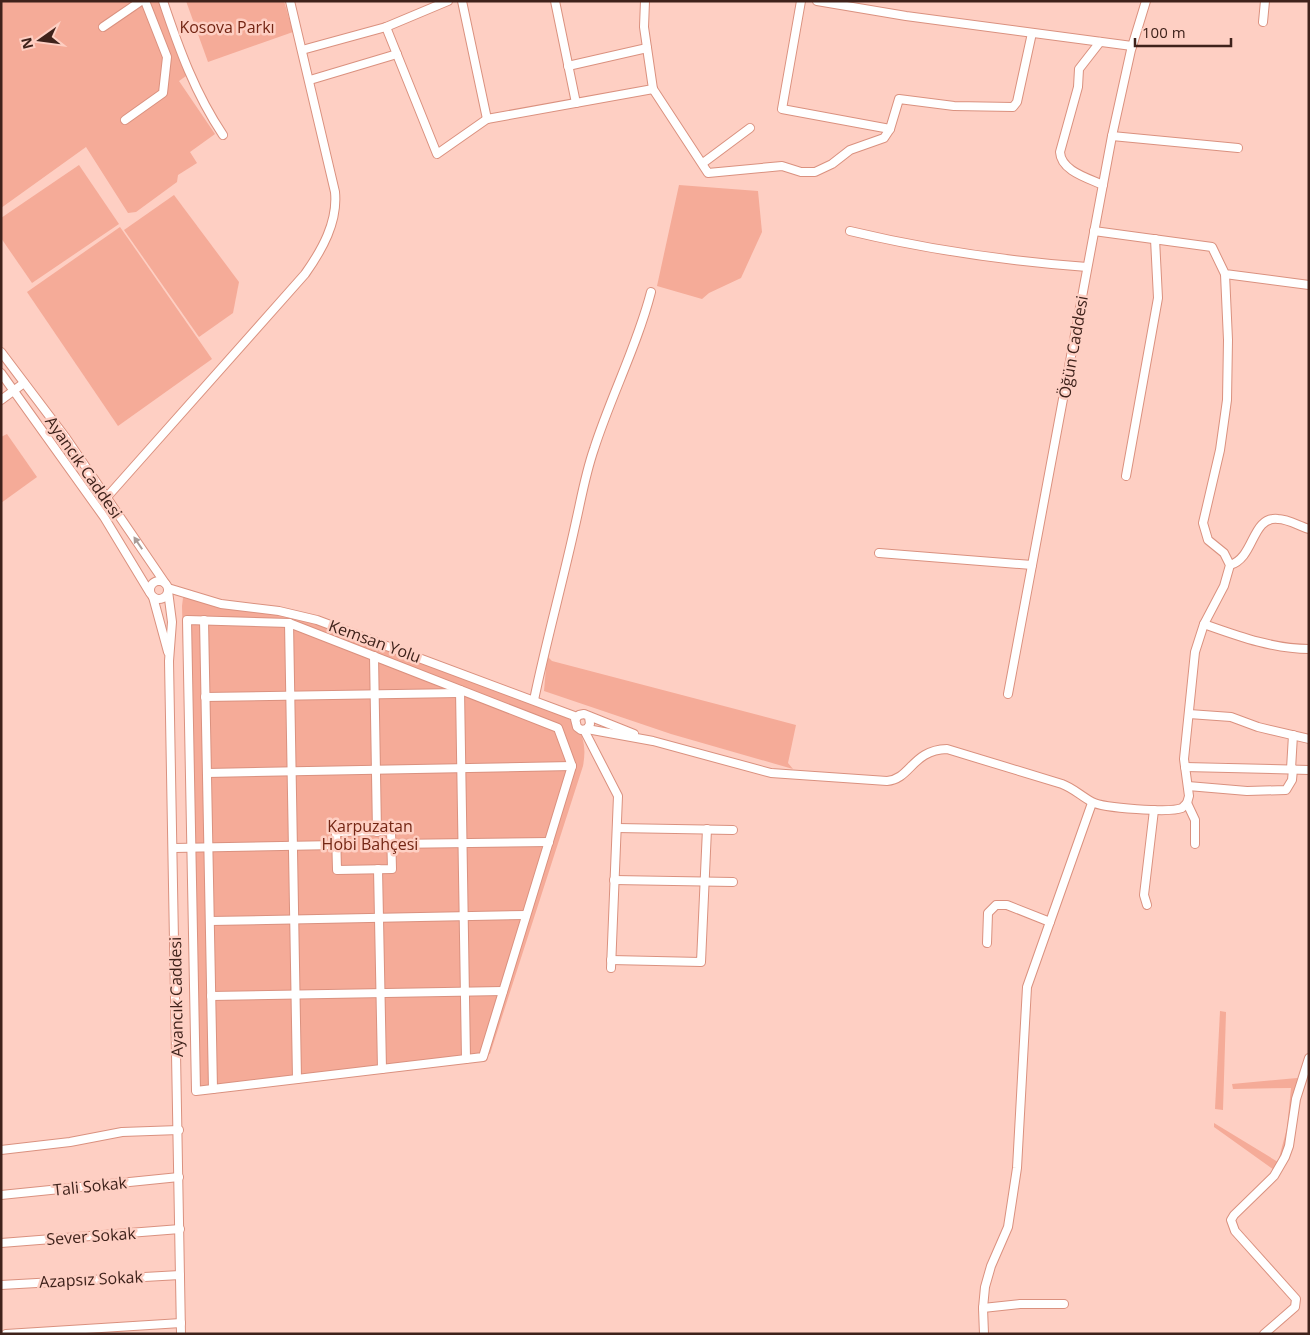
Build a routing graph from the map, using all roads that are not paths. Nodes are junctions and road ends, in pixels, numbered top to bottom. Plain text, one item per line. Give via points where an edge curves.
1 (141, 1) edge
2 (145, 1) edge
3 (164, 1) edge
4 (290, 1) edge
5 (448, 1) edge
6 (462, 1) edge
7 (555, 1) edge
8 (645, 1) edge
9 (801, 1) edge
10 (817, 1) edge
11 (1146, 1) edge
12 (1265, 1) edge
13 (833, 3) edge
14 (1262, 22) dead end
15 (103, 27) dead end
16 (386, 27) junction
17 (1032, 33) junction
18 (1100, 42) junction
19 (1132, 46) junction
20 (647, 48) junction
21 (302, 50) junction
22 (397, 54) junction
23 (568, 66) junction
24 (310, 80) junction
25 (652, 89) junction
26 (576, 103) junction
27 (487, 119) junction
28 (125, 120) dead end
29 (750, 128) dead end
30 (890, 129) junction
31 (223, 135) dead end
32 (1112, 136) junction
33 (1238, 148) dead end
34 (702, 163) junction
35 (1103, 185) junction
36 (850, 231) dead end
37 (1094, 231) junction
38 (1155, 239) junction
39 (1087, 267) junction
40 (1225, 274) junction
41 (1309, 285) edge
42 (651, 292) dead end
43 (1, 352) edge
44 (1, 373) edge
45 (24, 383) junction
46 (14, 392) junction
47 (1, 400) edge
48 (1126, 476) dead end
49 (107, 497) junction
50 (1309, 529) edge
51 (878, 553) dead end
52 (1032, 565) junction
53 (1230, 565) junction
54 (167, 587) junction
55 (152, 595) junction
56 (204, 620) junction
57 (288, 623) junction
58 (1204, 624) junction
59 (1309, 649) edge
60 (374, 656) junction
61 (170, 661) junction
62 (459, 691) junction
63 (1008, 694) dead end
64 (374, 695) junction
65 (290, 696) junction
66 (205, 698) junction
67 (534, 700) junction
68 (1189, 714) junction
69 (577, 717) junction
70 (589, 717) junction
71 (189, 722) junction
72 (206, 722) junction
73 (585, 729) junction
74 (1293, 735) junction
75 (1309, 739) edge
76 (653, 741) junction
77 (572, 766) junction
78 (1185, 767) junction
79 (460, 768) junction
80 (1292, 769) junction
81 (376, 770) junction
82 (1309, 770) edge
83 (291, 771) junction
84 (207, 773) junction
85 (1188, 786) junction
86 (1092, 803) junction
87 (1187, 803) junction
88 (1154, 810) junction
89 (617, 828) junction
90 (707, 830) junction
91 (733, 830) dead end
92 (377, 832) junction
93 (549, 842) junction
94 (461, 843) junction
95 (391, 844) junction
96 (1195, 844) dead end
97 (336, 845) junction
98 (293, 846) junction
99 (174, 848) junction
100 (192, 848) junction
101 (208, 848) junction
102 (378, 869) junction
103 (614, 880) junction
104 (705, 882) junction
105 (733, 882) dead end
106 (1147, 905) dead end
107 (526, 915) junction
108 (463, 916) junction
109 (379, 918) junction
110 (294, 920) junction
111 (210, 921) junction
112 (1050, 922) junction
113 (987, 943) dead end
114 (194, 971) junction
115 (211, 971) junction
116 (503, 991) junction
117 (464, 992) junction
118 (380, 993) junction
119 (296, 994) junction
120 (211, 996) junction
121 (196, 1051) junction
122 (212, 1051) junction
123 (1309, 1058) edge
124 (466, 1059) junction
125 (382, 1069) junction
126 (297, 1079) junction
127 (213, 1089) junction
128 (179, 1130) junction
129 (1, 1150) edge
130 (179, 1177) junction
131 (1, 1195) edge
132 (180, 1229) junction
133 (1, 1242) edge
134 (180, 1275) junction
135 (1, 1285) edge
136 (1064, 1304) dead end
137 (983, 1308) junction
138 (181, 1322) junction
139 (6, 1334) edge
140 (181, 1334) edge
141 (984, 1334) edge
142 (1264, 1334) edge

1 - 15 street
2 - 28 street via 167,57 163,93
3 - 31 street via 189,74
4 - 21 street
5 - 16 street
6 - 27 street
7 - 23 street
8 - 20 street
9 - 30 street via 782,109
10 - 13 street
11 - 19 street, Öğün Caddesi
12 - 14 street
13 - 17 street
16 - 21 street
16 - 22 street
17 - 18 street
17 - 30 street via 1017,102 1013,107 954,106 899,100
18 - 19 street
18 - 35 street via 1079,69 1078,87 1060,152 1068,168
19 - 32 street, Öğün Caddesi
20 - 23 street
20 - 25 street
21 - 24 street
22 - 24 street
22 - 27 street via 437,154
23 - 26 street
24 - 49 street via 336,200 335,215 324,244 298,283
25 - 26 street
25 - 34 street
26 - 27 street
29 - 34 street
30 - 34 street via 882,140 850,150 832,164 811,173 782,166 708,173
32 - 33 street
32 - 35 street, Öğün Caddesi
35 - 37 street, Öğün Caddesi
36 - 39 street via 1004,260
37 - 38 street
37 - 39 street, Öğün Caddesi
38 - 40 street via 1212,247
38 - 48 street via 1158,298
39 - 52 street, Öğün Caddesi
40 - 41 street
40 - 53 street via 1228,340 1226,413 1203,523 1208,540 1224,553
42 - 67 street via 635,345 588,466
43 - 45 street, Ayancık Caddesi
44 - 46 street, Ayancık Caddesi
45 - 46 street
45 - 49 street, Ayancık Caddesi
46 - 47 street
46 - 55 street, Ayancık Caddesi via 104,516
54 -> 49 street, Ayancık Caddesi
50 - 53 street via 1282,519 1268,520 1259,527 1244,557
51 - 52 street
52 - 63 street, Öğün Caddesi
53 - 58 street via 1224,586
54 - 55 street via 162,599
54 - 55 street via 154,583
54 - 61 street, Ayancık Caddesi via 172,622
54 - 67 street, Kemsan Yolu via 221,604 285,612 317,620
55 - 61 street, Ayancık Caddesi
56 - 57 street
56 - 66 street
56 - 71 street via 187,620
57 - 60 street
57 - 65 street
58 - 59 street via 1289,649
58 - 68 street via 1195,652
60 - 62 street
60 - 64 street
61 - 99 street, Ayancık Caddesi
62 - 64 street
62 - 77 street via 558,728
62 - 79 street
64 - 65 street
64 - 81 street
65 - 66 street
65 - 83 street
66 - 72 street
67 - 69 street, Kemsan Yolu
68 - 74 street via 1231,717
68 - 78 street
69 - 70 street via 584,714
69 - 73 street via 575,724 579,729
70 - 73 street via 590,724
70 - 76 street
71 - 72 street
71 - 100 street
72 - 84 street
73 - 76 street
73 - 89 street via 618,796
74 - 75 street
74 - 80 street
76 - 86 street via 771,773 887,781 899,777 922,756 935,750 947,750 1062,784
77 - 79 street
77 - 93 street
78 - 80 street
78 - 85 street
79 - 81 street
79 - 94 street
80 - 82 street
80 - 85 street via 1292,780 1286,790 1247,791
81 - 83 street
81 - 92 street
83 - 84 street
83 - 98 street
84 - 101 street
85 - 87 street
86 - 88 street
86 - 112 street
87 - 88 street via 1178,809
87 - 96 street via 1195,820
88 - 106 street via 1144,895
89 - 90 street
89 - 103 street
90 - 91 street
90 - 104 street
92 - 95 street via 391,831
92 - 97 street via 336,832
93 - 94 street
93 - 107 street
94 - 95 street
94 - 108 street
95 - 102 street via 392,869
97 - 98 street
97 - 102 street via 337,870
98 - 101 street
98 - 110 street
99 - 100 street
99 - 128 street, Ayancık Caddesi
100 - 101 street
100 - 114 street
101 - 111 street
102 - 109 street
103 - 104 street
103 - 104 street via 611,964 701,962
104 - 105 street
107 - 108 street
107 - 116 street
108 - 109 street
108 - 117 street
109 - 110 street
109 - 118 street
110 - 111 street
110 - 119 street
111 - 115 street
112 - 113 street via 1007,905 996,906 988,914
112 - 137 street via 1027,987 1014,1190 1008,1227 988,1276
114 - 115 street
114 - 121 street
115 - 120 street
116 - 117 street
116 - 124 street via 483,1057
117 - 118 street
117 - 124 street
118 - 119 street
118 - 125 street
119 - 120 street
119 - 126 street
120 - 122 street
121 - 122 street
121 - 127 street via 196,1091
122 - 127 street
123 - 142 street via 1296,1099 1286,1157 1274,1176 1231,1220 1234,1231 1296,1299 1295,1307
124 - 125 street
125 - 126 street
126 - 127 street
128 - 129 street via 122,1132
128 - 130 street, Ayancık Caddesi
130 - 131 street, Tali Sokak
130 - 132 street, Ayancık Caddesi
132 - 133 street, Sever Sokak
132 - 134 street, Ayancık Caddesi
134 - 135 street, Azapsız Sokak
134 - 138 street, Ayancık Caddesi
136 - 137 street
137 - 141 street
138 - 139 street
138 - 140 street, Ayancık Caddesi

